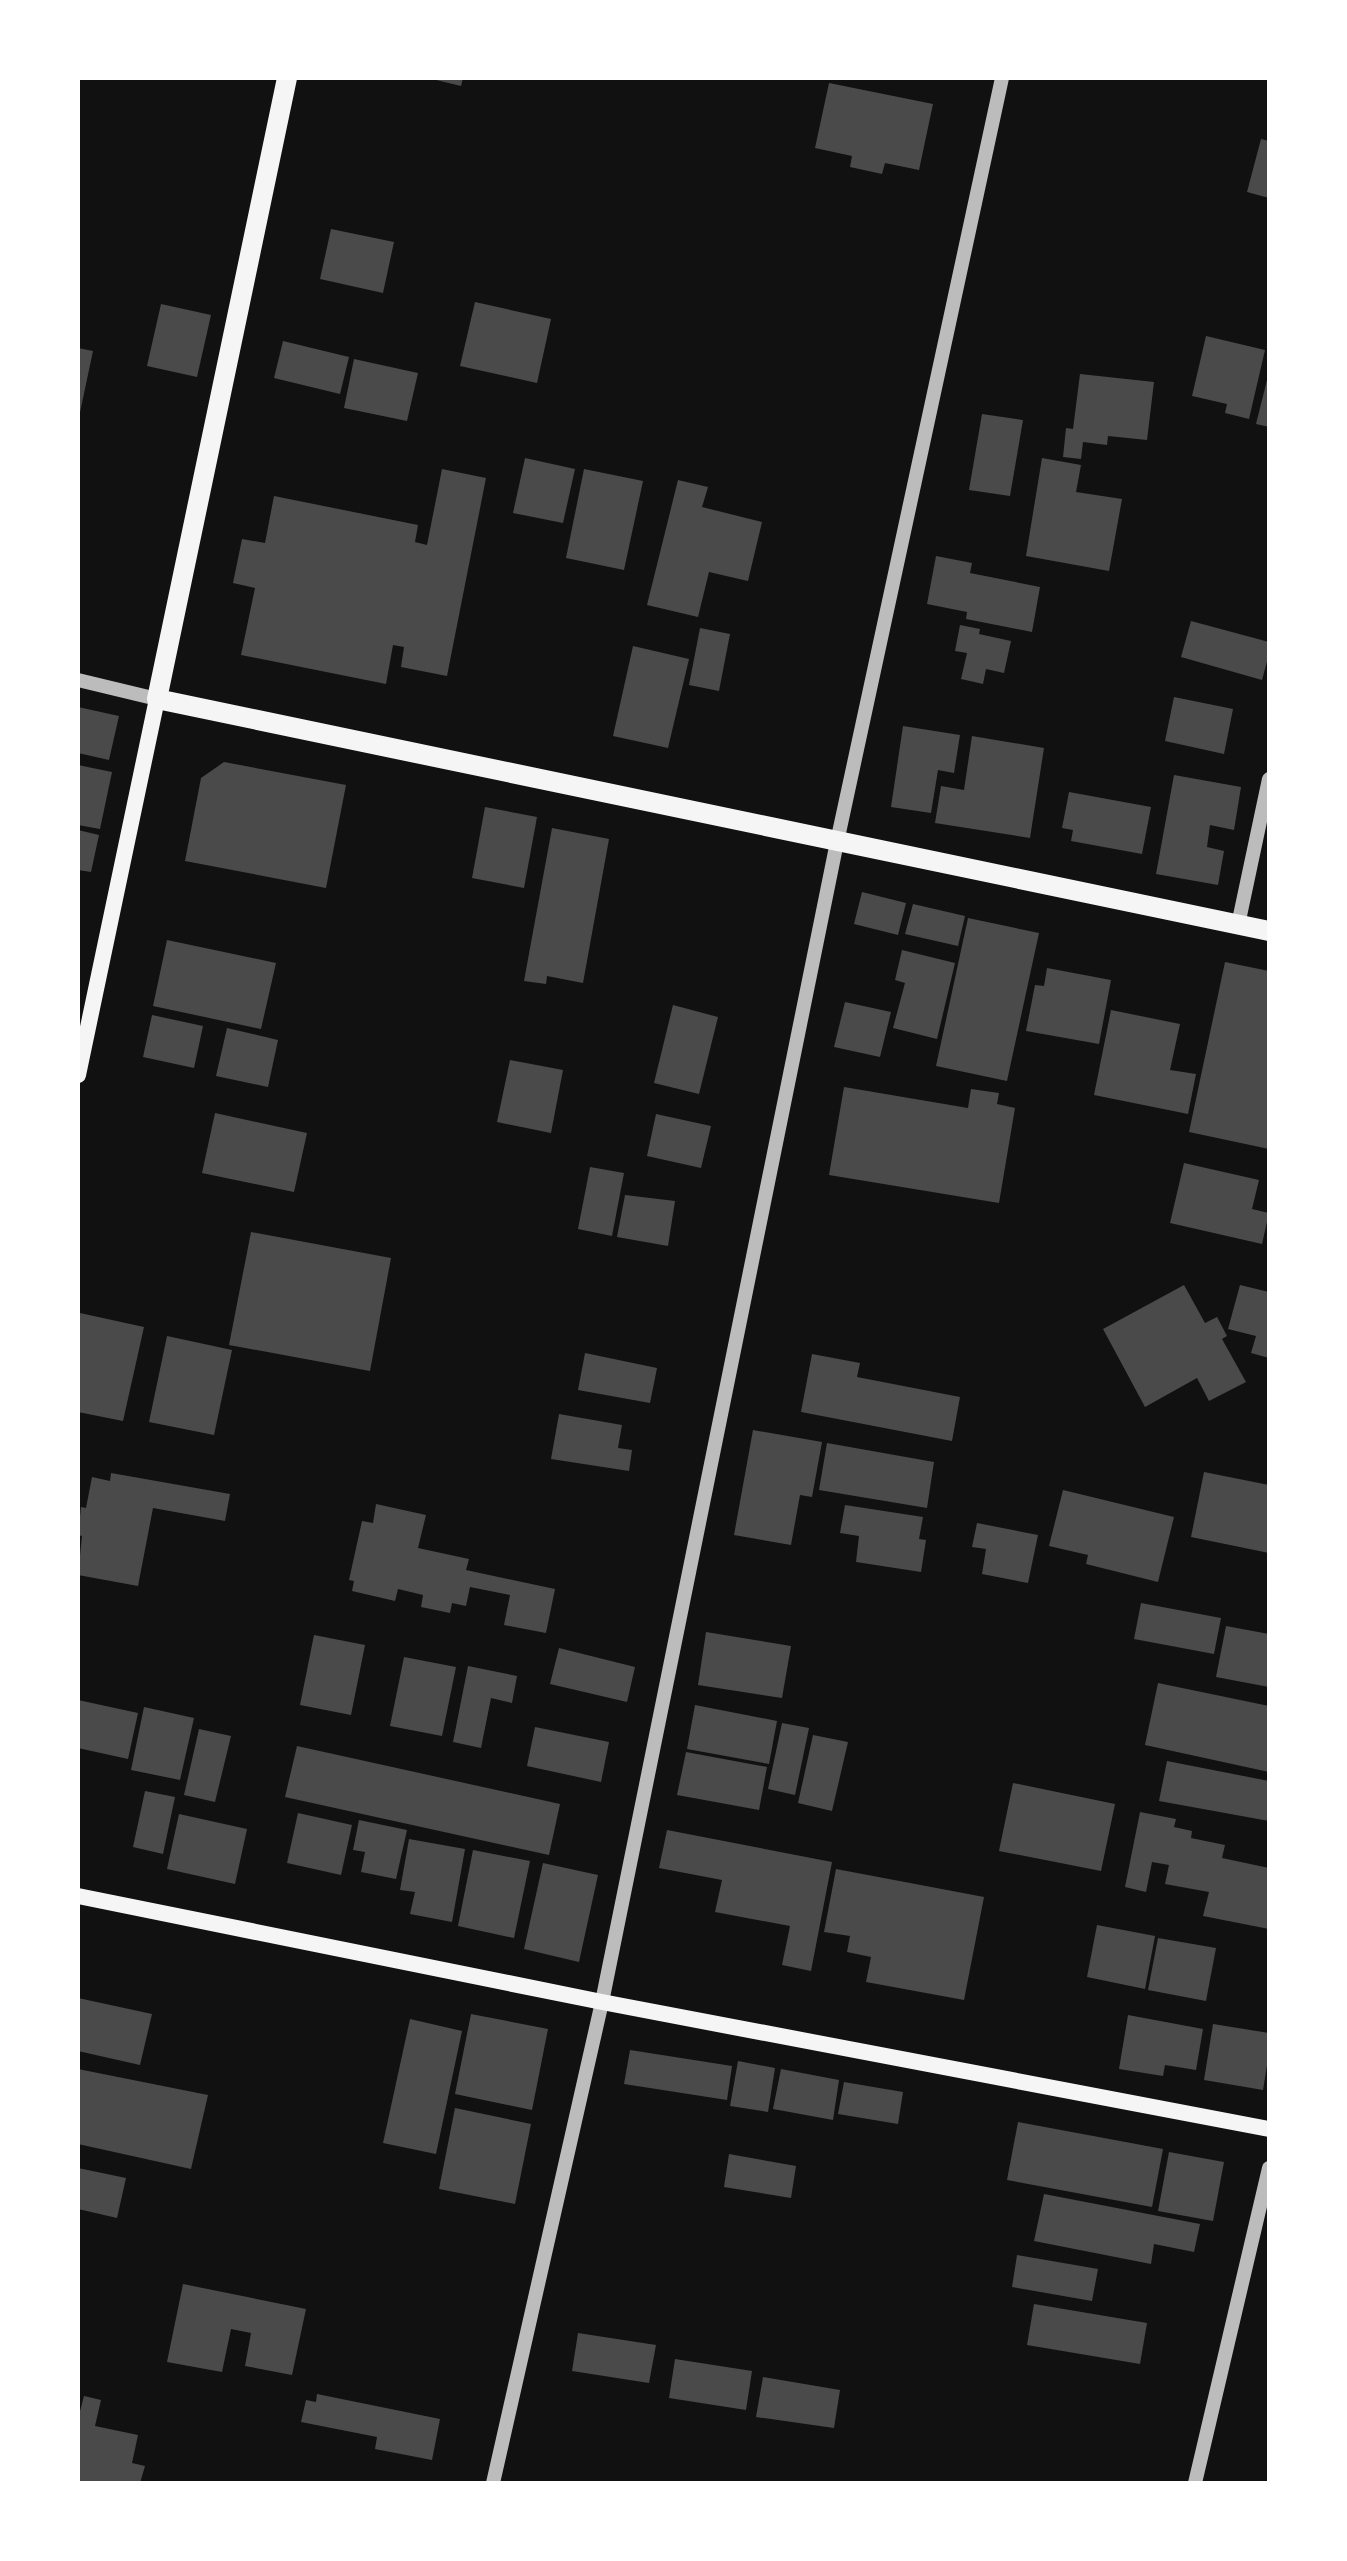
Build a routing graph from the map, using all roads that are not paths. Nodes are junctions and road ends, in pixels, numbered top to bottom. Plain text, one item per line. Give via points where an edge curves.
1 (287, 78) edge
2 (1002, 78) edge
3 (78, 680) edge
4 (157, 699) junction
5 (1269, 779) edge
6 (837, 842) junction
7 (1238, 925) junction
8 (1269, 931) edge
9 (78, 1075) edge
10 (78, 1896) edge
11 (602, 2002) junction
12 (1269, 2129) edge
13 (1269, 2168) edge
14 (493, 2483) edge
15 (1195, 2483) edge

1 - 4 main road
2 - 6 street
3 - 4 street
4 - 6 main road
4 - 9 main road
5 - 7 street
6 - 7 main road
6 - 11 street
7 - 8 main road
10 - 11 main road
11 - 12 main road
11 - 14 street
13 - 15 street

